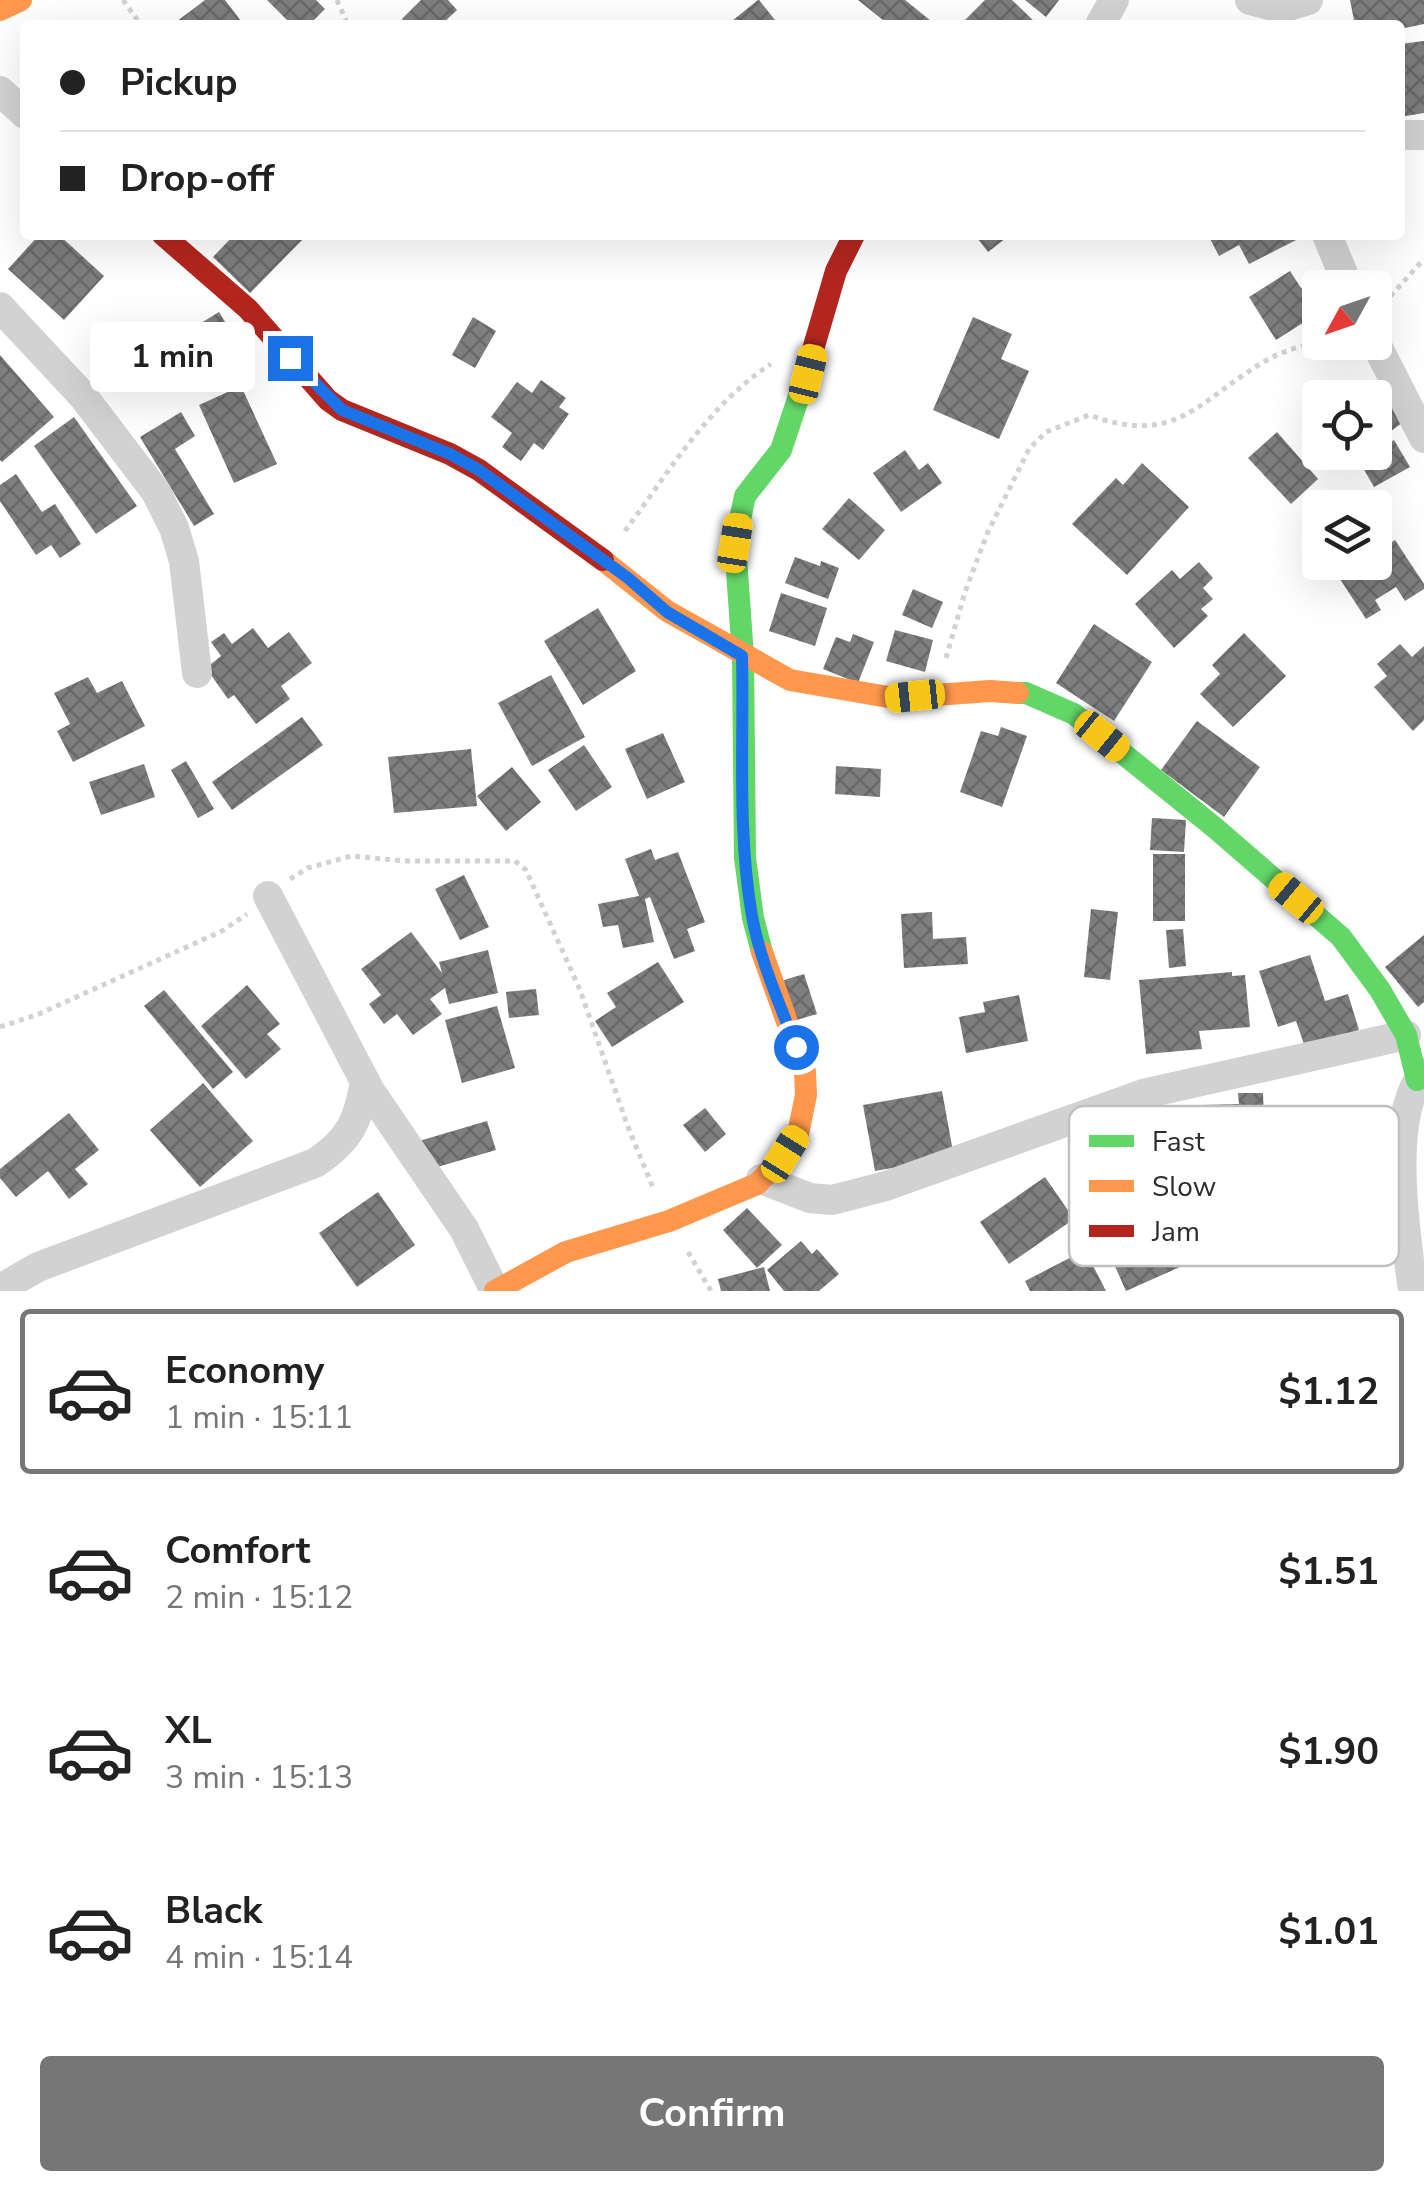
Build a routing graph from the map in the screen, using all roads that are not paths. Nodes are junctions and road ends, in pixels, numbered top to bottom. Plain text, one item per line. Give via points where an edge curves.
1 (21, 0) edge
2 (1252, 0) edge
3 (1308, 0) edge
4 (0, 10) edge
5 (0, 91) edge
6 (20, 109) edge
7 (169, 240) edge
8 (852, 240) edge
9 (1329, 240) edge
10 (1342, 270) edge
11 (0, 308) edge
12 (1383, 360) edge
13 (1424, 438) edge
14 (742, 656) junction
15 (197, 673) dead end
16 (268, 896) road end
17 (1406, 1035) junction
18 (1420, 1076) edge
19 (366, 1082) junction
20 (1109, 1106) edge
21 (1069, 1120) edge
22 (762, 1179) junction
23 (0, 1290) edge
24 (495, 1291) edge
25 (1413, 1291) edge

1 - 4 street
2 - 3 street via 1281,8
5 - 6 street
7 - 14 street via 248,309 328,400 479,470 667,612
8 - 14 street via 781,450 752,483 740,512 735,543
9 - 10 street
11 - 15 street via 83,396 156,492 184,560
12 - 13 street
14 - 17 street via 790,680 845,692 894,698 1026,693 1074,714 1341,937
14 - 22 street via 752,918 805,1072 806,1095 798,1134
16 - 19 street
17 - 18 street
17 - 20 street
18 - 25 street via 1402,1122
19 - 23 street via 359,1116 333,1152 316,1163 38,1267
19 - 24 street via 464,1229
21 - 22 street via 832,1200
22 - 24 street via 668,1220 566,1252

